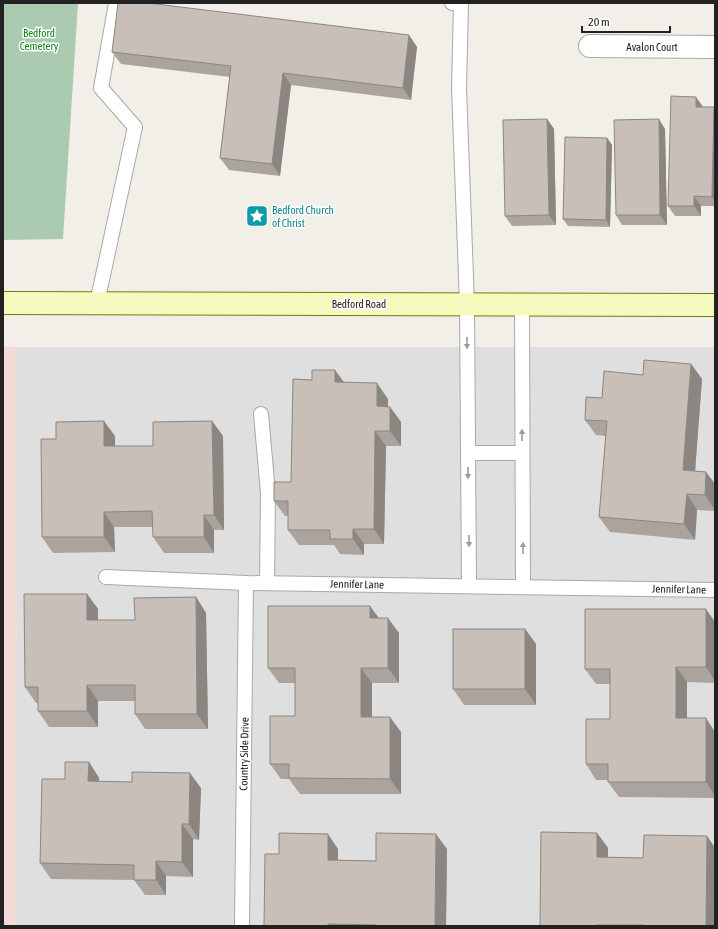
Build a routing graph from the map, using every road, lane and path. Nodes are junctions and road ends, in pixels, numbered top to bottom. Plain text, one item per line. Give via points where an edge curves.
1 (116, 3) edge
2 (452, 3) edge
3 (590, 46) dead end
4 (715, 47) edge
5 (3, 303) edge
6 (97, 303) junction
7 (467, 304) junction
8 (522, 304) junction
9 (715, 305) edge
10 (262, 414) dead end
11 (468, 453) junction
12 (522, 453) junction
13 (106, 577) dead end
14 (246, 583) junction
15 (267, 583) junction
16 (469, 586) junction
17 (523, 587) junction
18 (715, 590) edge
19 (242, 926) edge

1 - 6 lane via 101,88 135,127
2 - 7 lane via 461,4 459,88
3 - 4 street, Avalon Court
5 - 6 main road, Bedford Road
6 - 7 main road, Bedford Road
7 - 8 main road, Bedford Road
7 -> 11 lane
8 - 9 main road, Bedford Road
12 -> 8 lane
10 - 15 lane via 268,493
11 - 12 lane
11 -> 16 lane
17 -> 12 lane
13 - 14 lane, Jennifer Lane
14 - 15 lane, Jennifer Lane
14 - 19 lane, Country Side Drive
15 - 16 lane, Jennifer Lane
16 - 17 lane, Jennifer Lane
17 - 18 lane, Jennifer Lane

